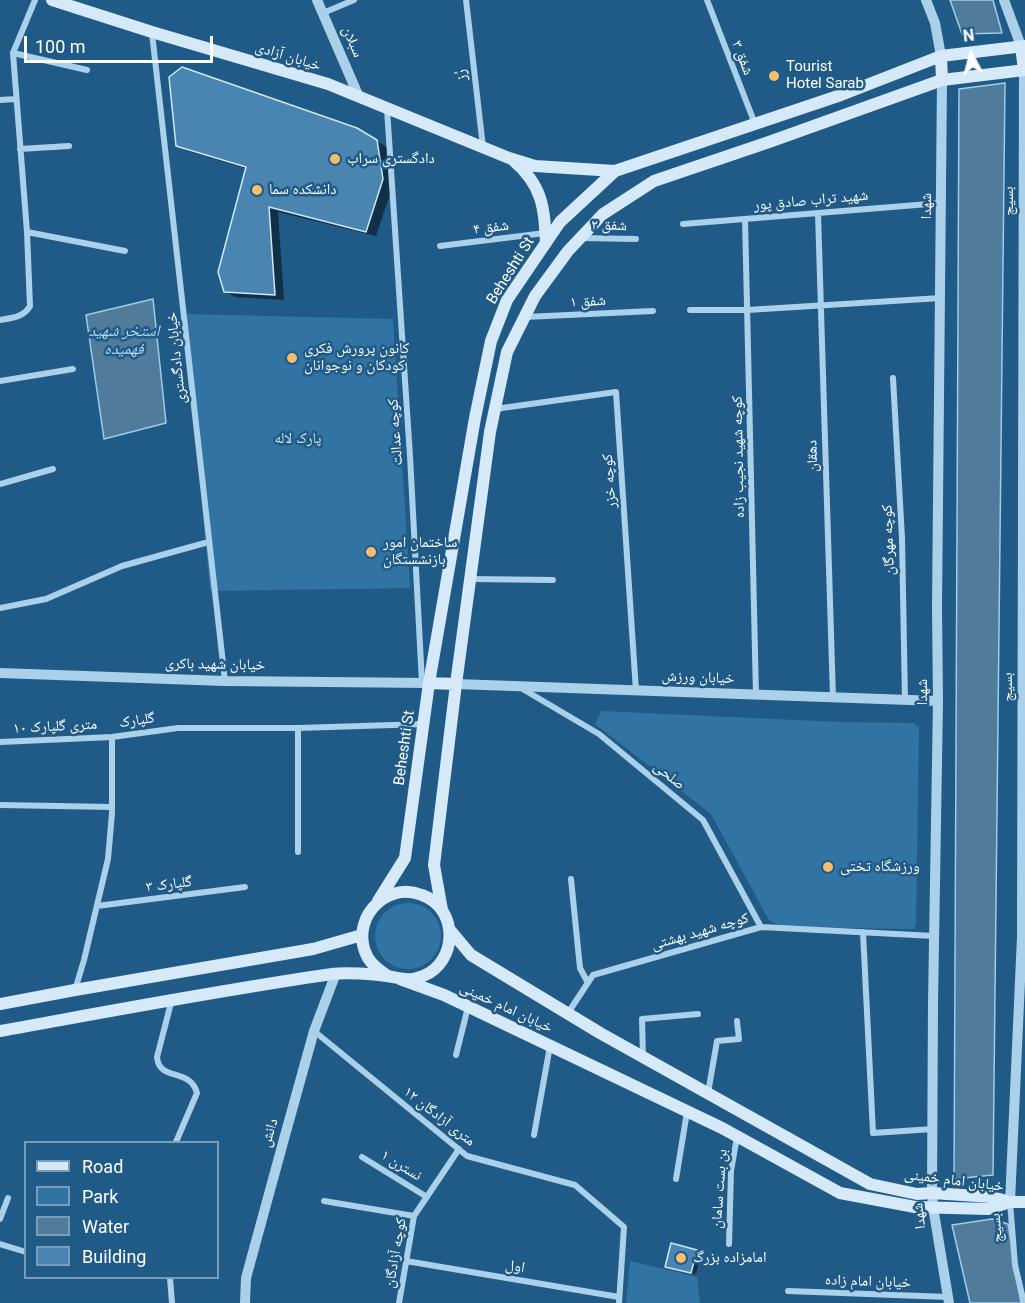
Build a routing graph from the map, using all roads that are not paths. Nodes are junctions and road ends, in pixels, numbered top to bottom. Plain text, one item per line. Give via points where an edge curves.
1 (35, 0) edge
2 (52, 0) edge
3 (317, 0) edge
4 (354, 0) edge
5 (466, 0) edge
6 (708, 0) edge
7 (926, 0) edge
8 (1004, 0) edge
9 (323, 13) junction
10 (152, 32) junction
11 (1023, 46) edge
12 (13, 53) junction
13 (941, 56) junction
14 (87, 70) dead end
15 (1024, 70) edge
16 (942, 80) junction
17 (359, 97) junction
18 (16, 99) junction
19 (0, 100) edge
20 (387, 108) junction
21 (755, 124) junction
22 (69, 146) dead end
23 (483, 147) junction
24 (20, 149) junction
25 (509, 158) junction
26 (615, 171) junction
27 (942, 203) junction
28 (818, 213) junction
29 (745, 219) junction
30 (683, 224) dead end
31 (27, 232) junction
32 (545, 238) junction
33 (581, 238) junction
34 (636, 239) dead end
35 (440, 246) dead end
36 (125, 251) dead end
37 (941, 298) junction
38 (820, 306) junction
39 (690, 310) dead end
40 (747, 310) junction
41 (653, 311) dead end
42 (525, 317) junction
43 (0, 321) edge
44 (72, 369) dead end
45 (893, 378) dead end
46 (0, 381) edge
47 (495, 409) junction
48 (53, 469) dead end
49 (0, 484) edge
50 (206, 543) dead end
51 (470, 579) junction
52 (553, 580) dead end
53 (0, 608) edge
54 (0, 673) edge
55 (225, 681) junction
56 (426, 683) junction
57 (456, 684) junction
58 (518, 686) junction
59 (636, 691) junction
60 (1024, 694) edge
61 (756, 695) junction
62 (833, 698) junction
63 (905, 700) junction
64 (938, 701) junction
65 (424, 723) junction
66 (298, 728) junction
67 (112, 736) junction
68 (0, 741) edge
69 (0, 805) edge
70 (111, 807) junction
71 (298, 852) dead end
72 (1024, 876) edge
73 (571, 879) dead end
74 (245, 887) dead end
75 (378, 901) junction
76 (97, 906) junction
77 (442, 910) junction
78 (761, 927) junction
79 (450, 930) junction
80 (863, 932) junction
81 (362, 934) junction
82 (934, 936) junction
83 (1024, 937) edge
84 (336, 973) junction
85 (394, 977) junction
86 (588, 983) junction
87 (75, 990) junction
88 (172, 999) junction
89 (0, 1004) edge
90 (468, 1006) junction
91 (568, 1013) junction
92 (698, 1014) dead end
93 (737, 1021) dead end
94 (0, 1031) edge
95 (315, 1031) junction
96 (550, 1046) junction
97 (1021, 1048) edge
98 (456, 1055) dead end
99 (643, 1057) junction
100 (707, 1094) junction
101 (687, 1111) junction
102 (933, 1129) junction
103 (534, 1135) dead end
104 (737, 1136) junction
105 (177, 1141) edge
106 (459, 1149) junction
107 (362, 1156) dead end
108 (676, 1179) dead end
109 (933, 1193) junction
110 (427, 1197) junction
111 (8, 1198) dead end
112 (324, 1202) dead end
113 (1010, 1202) junction
114 (1025, 1202) edge
115 (933, 1208) junction
116 (414, 1215) junction
117 (0, 1219) edge
118 (0, 1244) edge
119 (729, 1244) dead end
120 (24, 1251) edge
121 (406, 1261) junction
122 (170, 1279) edge
123 (788, 1291) dead end
124 (619, 1300) edge
125 (948, 1300) edge
126 (172, 1303) edge
127 (245, 1303) edge
128 (399, 1303) edge
129 (1024, 1303) edge

1 - 12 street
2 - 10 main road, خیابان آزادی
3 - 9 street, سبلان
4 - 9 street
5 - 23 street, رُز
6 - 21 street, شفق ۳
7 - 13 street
8 - 11 street
9 - 17 street, سبلان
10 - 17 main road, خیابان آزادی via 328,84
10 - 55 street, خیابان دادگستری
11 - 13 main road, Beheshti St
11 - 15 main road
12 - 14 street
12 - 18 street
13 - 16 main road
13 - 21 main road, Beheshti St
15 - 16 main road
15 - 60 street, بسیج
16 - 27 street, شهدا
16 - 33 main road via 654,181 603,214
17 - 20 main road, خیابان آزادی
18 - 19 street
18 - 24 street
20 - 23 main road, خیابان آزادی
20 - 56 street, کوچه عدالت
21 - 26 main road, Beheshti St
22 - 24 street
23 - 25 main road, خیابان آزادی
24 - 31 street
25 - 26 main road, خیابان آزادی via 535,166
25 - 32 main road via 522,168 541,197
26 - 32 main road, Beheshti St
27 - 28 street, شهید تراب صادق پور
27 - 37 street, شهدا
28 - 29 street, شهید تراب صادق پور
28 - 38 street, دهقان
29 - 30 street, شهید تراب صادق پور
29 - 40 street, کوچه شهید نجیب زاده
31 - 36 street
31 - 43 street via 30,306 27,312
32 - 35 street, شفق ۴
32 - 56 main road, Beheshti St via 507,300 491,341
33 - 34 street, شفق ۲
33 - 42 main road via 535,296
37 - 38 street
37 - 64 street, شهدا
38 - 40 street
38 - 62 street, دهقان
39 - 40 street
40 - 61 street, کوچه شهید نجیب زاده
41 - 42 street, شفق ۱
42 - 47 main road via 507,352
44 - 46 street
45 - 63 street, کوچه مهرگان via 902,538
47 - 51 main road
47 - 59 street, کوچه خزر via 616,392
48 - 49 street
50 - 53 street via 122,566 46,599
51 - 52 street
51 - 57 main road
54 - 55 street, خیابان شهید باکری
55 - 56 street, خیابان شهید باکری
56 - 57 main road
56 - 65 main road, Beheshti St
57 - 58 street, خیابان ورزش
57 - 77 main road via 434,865
58 - 59 street, خیابان ورزش
58 - 78 street, صلحی via 599,734 703,820
59 - 61 street, خیابان ورزش
60 - 72 street, بسیج
61 - 62 street, خیابان ورزش
62 - 63 street, خیابان ورزش
63 - 64 street, خیابان ورزش
64 - 82 street, شهدا
65 - 66 street, گلپارک
65 - 75 main road, Beheshti St via 405,858
66 - 67 street, گلپارک via 178,728
66 - 71 street
67 - 68 street, ۱۰ متری گلپارک
67 - 70 street, گلپارک
69 - 70 street
70 - 76 street, گلپارک via 108,859
72 - 83 street, بسیج
73 - 86 street via 580,968
74 - 76 street, گلپارک ۳
75 - 77 main road via 388,895 412,892 434,901
75 - 81 main road via 369,911
76 - 87 street, گلپارک
77 - 79 main road
78 - 80 street, کوچه شهید بهشتی
78 - 86 street, کوچه شهید بهشتی via 593,975
79 - 85 main road via 447,953 433,970 412,979
79 - 91 main road, خیابان امام خمینی via 471,955
80 - 82 street, کوچه شهید بهشتی
80 - 102 street via 873,1133
81 - 85 main road via 369,959 377,969
81 - 87 main road via 313,949
82 - 102 street, شهدا
83 - 97 street, بسیج
84 - 85 main road, خیابان امام خمینی
84 - 88 main road, خیابان امام خمینی
84 - 95 street, دانش
85 - 90 main road, خیابان امام خمینی
86 - 91 street, کوچه شهید بهشتی
87 - 89 main road
88 - 94 main road, خیابان امام خمینی
88 - 105 street via 157,1064 190,1080 197,1093
90 - 96 main road, خیابان امام خمینی
90 - 98 street
91 - 99 main road, خیابان امام خمینی
92 - 99 street via 642,1020
93 - 100 street via 739,1039 717,1041
95 - 106 street, ۱۲ متری آزادگان
95 - 127 street, دانش via 246,1278
96 - 101 main road, خیابان امام خمینی
96 - 103 street
97 - 113 street, بسیج
99 - 100 main road, خیابان امام خمینی
100 - 109 main road, خیابان امام خمینی via 870,1184 916,1194
101 - 104 main road, خیابان امام خمینی
101 - 108 street
102 - 109 street, شهدا
104 - 115 main road, خیابان امام خمینی via 840,1193
104 - 119 street, بن بست سامان via 731,1171
106 - 110 street, کوچه آزادگان
106 - 124 street, ۱۲ متری آزادگان via 467,1156 575,1185 624,1227
107 - 110 street, نسترن ۱
109 - 113 main road, خیابان امام خمینی
109 - 115 street, شهدا
110 - 116 street, کوچه آزادگان
111 - 117 street
112 - 116 street
113 - 114 main road
113 - 115 main road, خیابان امام خمینی via 988,1209
113 - 129 street, بسیج via 1015,1265
115 - 125 street, شهدا
116 - 121 street, کوچه آزادگان
118 - 120 street
121 - 124 street, اول
121 - 128 street, کوچه آزادگان
122 - 126 street
123 - 125 street, خیابان امام زاده

